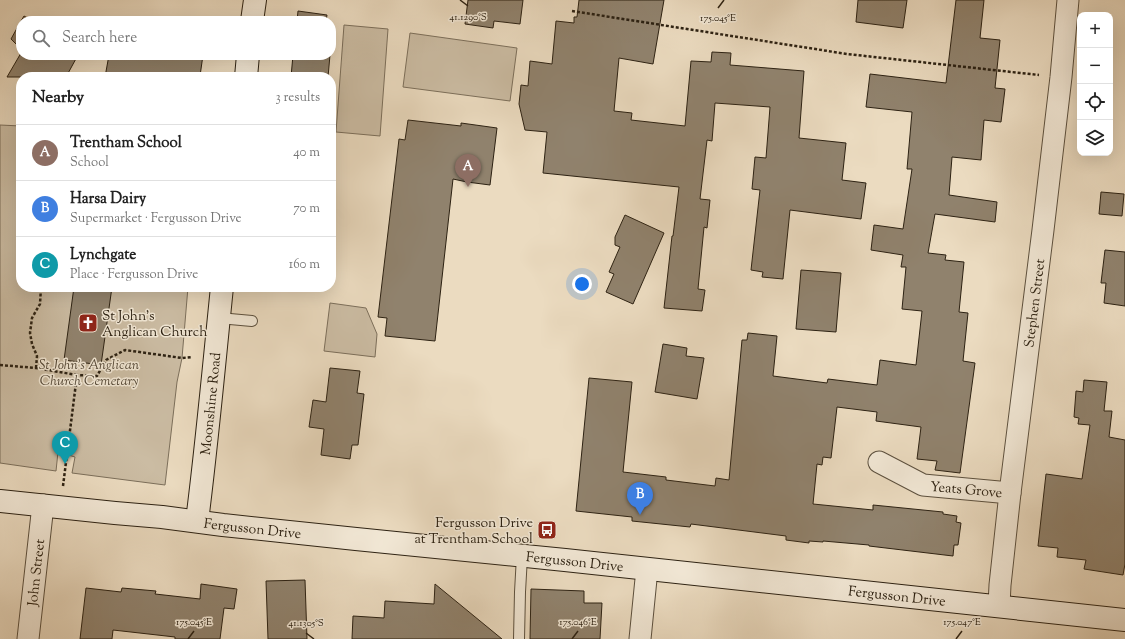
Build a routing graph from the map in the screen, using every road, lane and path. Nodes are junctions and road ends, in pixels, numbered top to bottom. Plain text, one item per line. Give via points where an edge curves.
1 (255, 0) edge
2 (1068, 0) edge
3 (572, 11) dead end
4 (253, 16) edge
5 (248, 60) edge
6 (246, 72) edge
7 (1061, 78) junction
8 (40, 292) edge
9 (222, 292) edge
10 (219, 318) junction
11 (252, 321) dead end
12 (214, 354) junction
13 (0, 365) edge
14 (36, 368) junction
15 (77, 375) junction
16 (879, 462) dead end
17 (1010, 493) junction
18 (0, 501) edge
19 (52, 506) junction
20 (197, 521) junction
21 (522, 556) junction
22 (647, 570) junction
23 (999, 606) junction
24 (1125, 620) edge
25 (28, 639) edge
26 (519, 639) edge
27 (640, 639) edge

1 - 4 main road
2 - 7 street, Stephen Street
3 - 7 path via 847,54
5 - 6 main road
7 - 17 street, Stephen Street
8 - 14 path via 40,304 32,318 30,332 37,356
9 - 10 main road, Moonshine Road
10 - 11 lane
10 - 12 main road, Moonshine Road
12 - 15 path via 182,358 125,350 106,360 97,376
12 - 20 main road, Moonshine Road
13 - 14 path
14 - 15 path
15 - 19 path
16 - 17 street, Yeats Grove via 923,485
17 - 23 street, Stephen Street
18 - 19 main road, Fergusson Drive
19 - 20 main road, Fergusson Drive
19 - 25 street, John Street
20 - 21 main road, Fergusson Drive
21 - 22 main road, Fergusson Drive
21 - 26 lane
22 - 23 main road, Fergusson Drive
22 - 27 street
23 - 24 main road, Fergusson Drive

